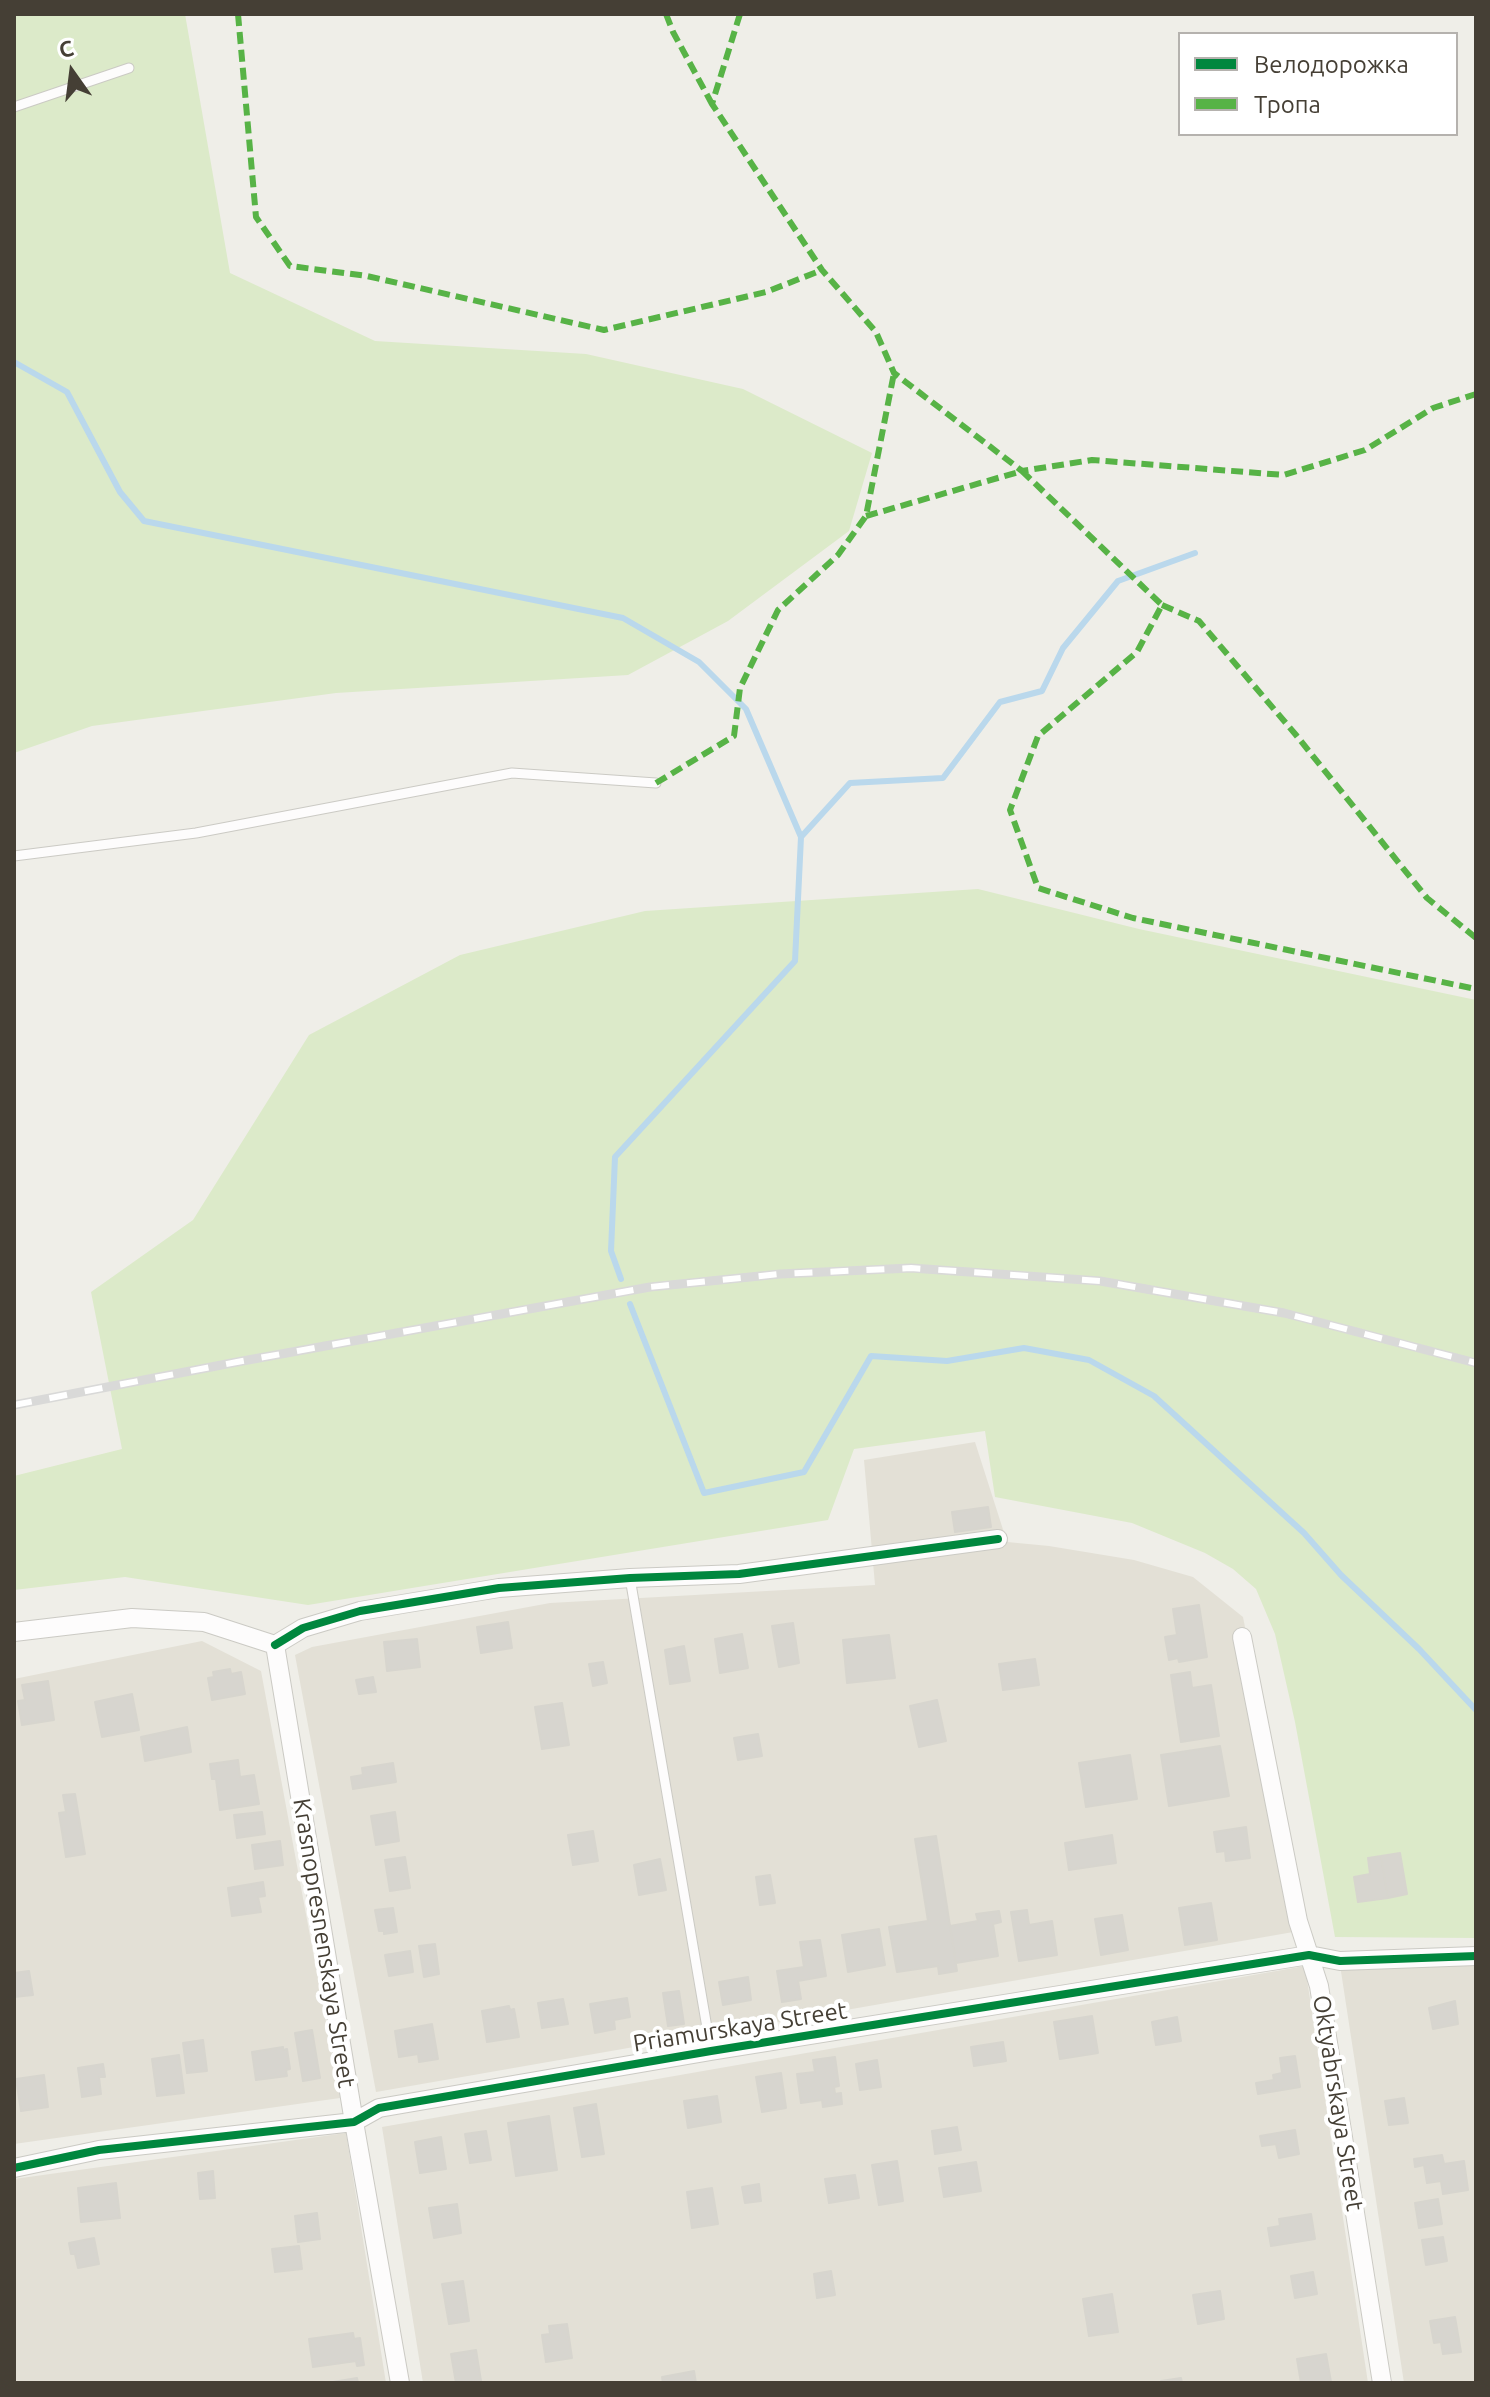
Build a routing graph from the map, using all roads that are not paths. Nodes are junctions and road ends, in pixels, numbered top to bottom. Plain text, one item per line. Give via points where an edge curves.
1 (129, 68) dead end
2 (14, 107) edge
3 (656, 783) dead end
4 (14, 856) edge
5 (998, 1539) dead end
6 (630, 1578) junction
7 (14, 1632) edge
8 (1242, 1637) dead end
9 (275, 1645) junction
10 (1309, 1955) junction
11 (1476, 1956) edge
12 (711, 2051) junction
13 (354, 2122) junction
14 (14, 2168) edge
15 (400, 2383) edge
16 (1382, 2383) edge

1 - 2 lane
3 - 4 lane via 512,773 196,833
5 - 6 street via 739,1574
6 - 9 street via 499,1588 360,1611 303,1628
6 - 12 lane
7 - 9 street via 132,1618 204,1622
8 - 10 street, Oktyabrskaya Street
9 - 13 street, Krasnopresnenskaya Street
10 - 11 street, Priamurskaya Street via 1340,1961
10 - 12 street, Priamurskaya Street
10 - 16 street, Oktyabrskaya Street via 1319,1986
12 - 13 street, Priamurskaya Street via 379,2108
13 - 14 street, Priamurskaya Street via 99,2150
13 - 15 street, Krasnopresnenskaya Street

